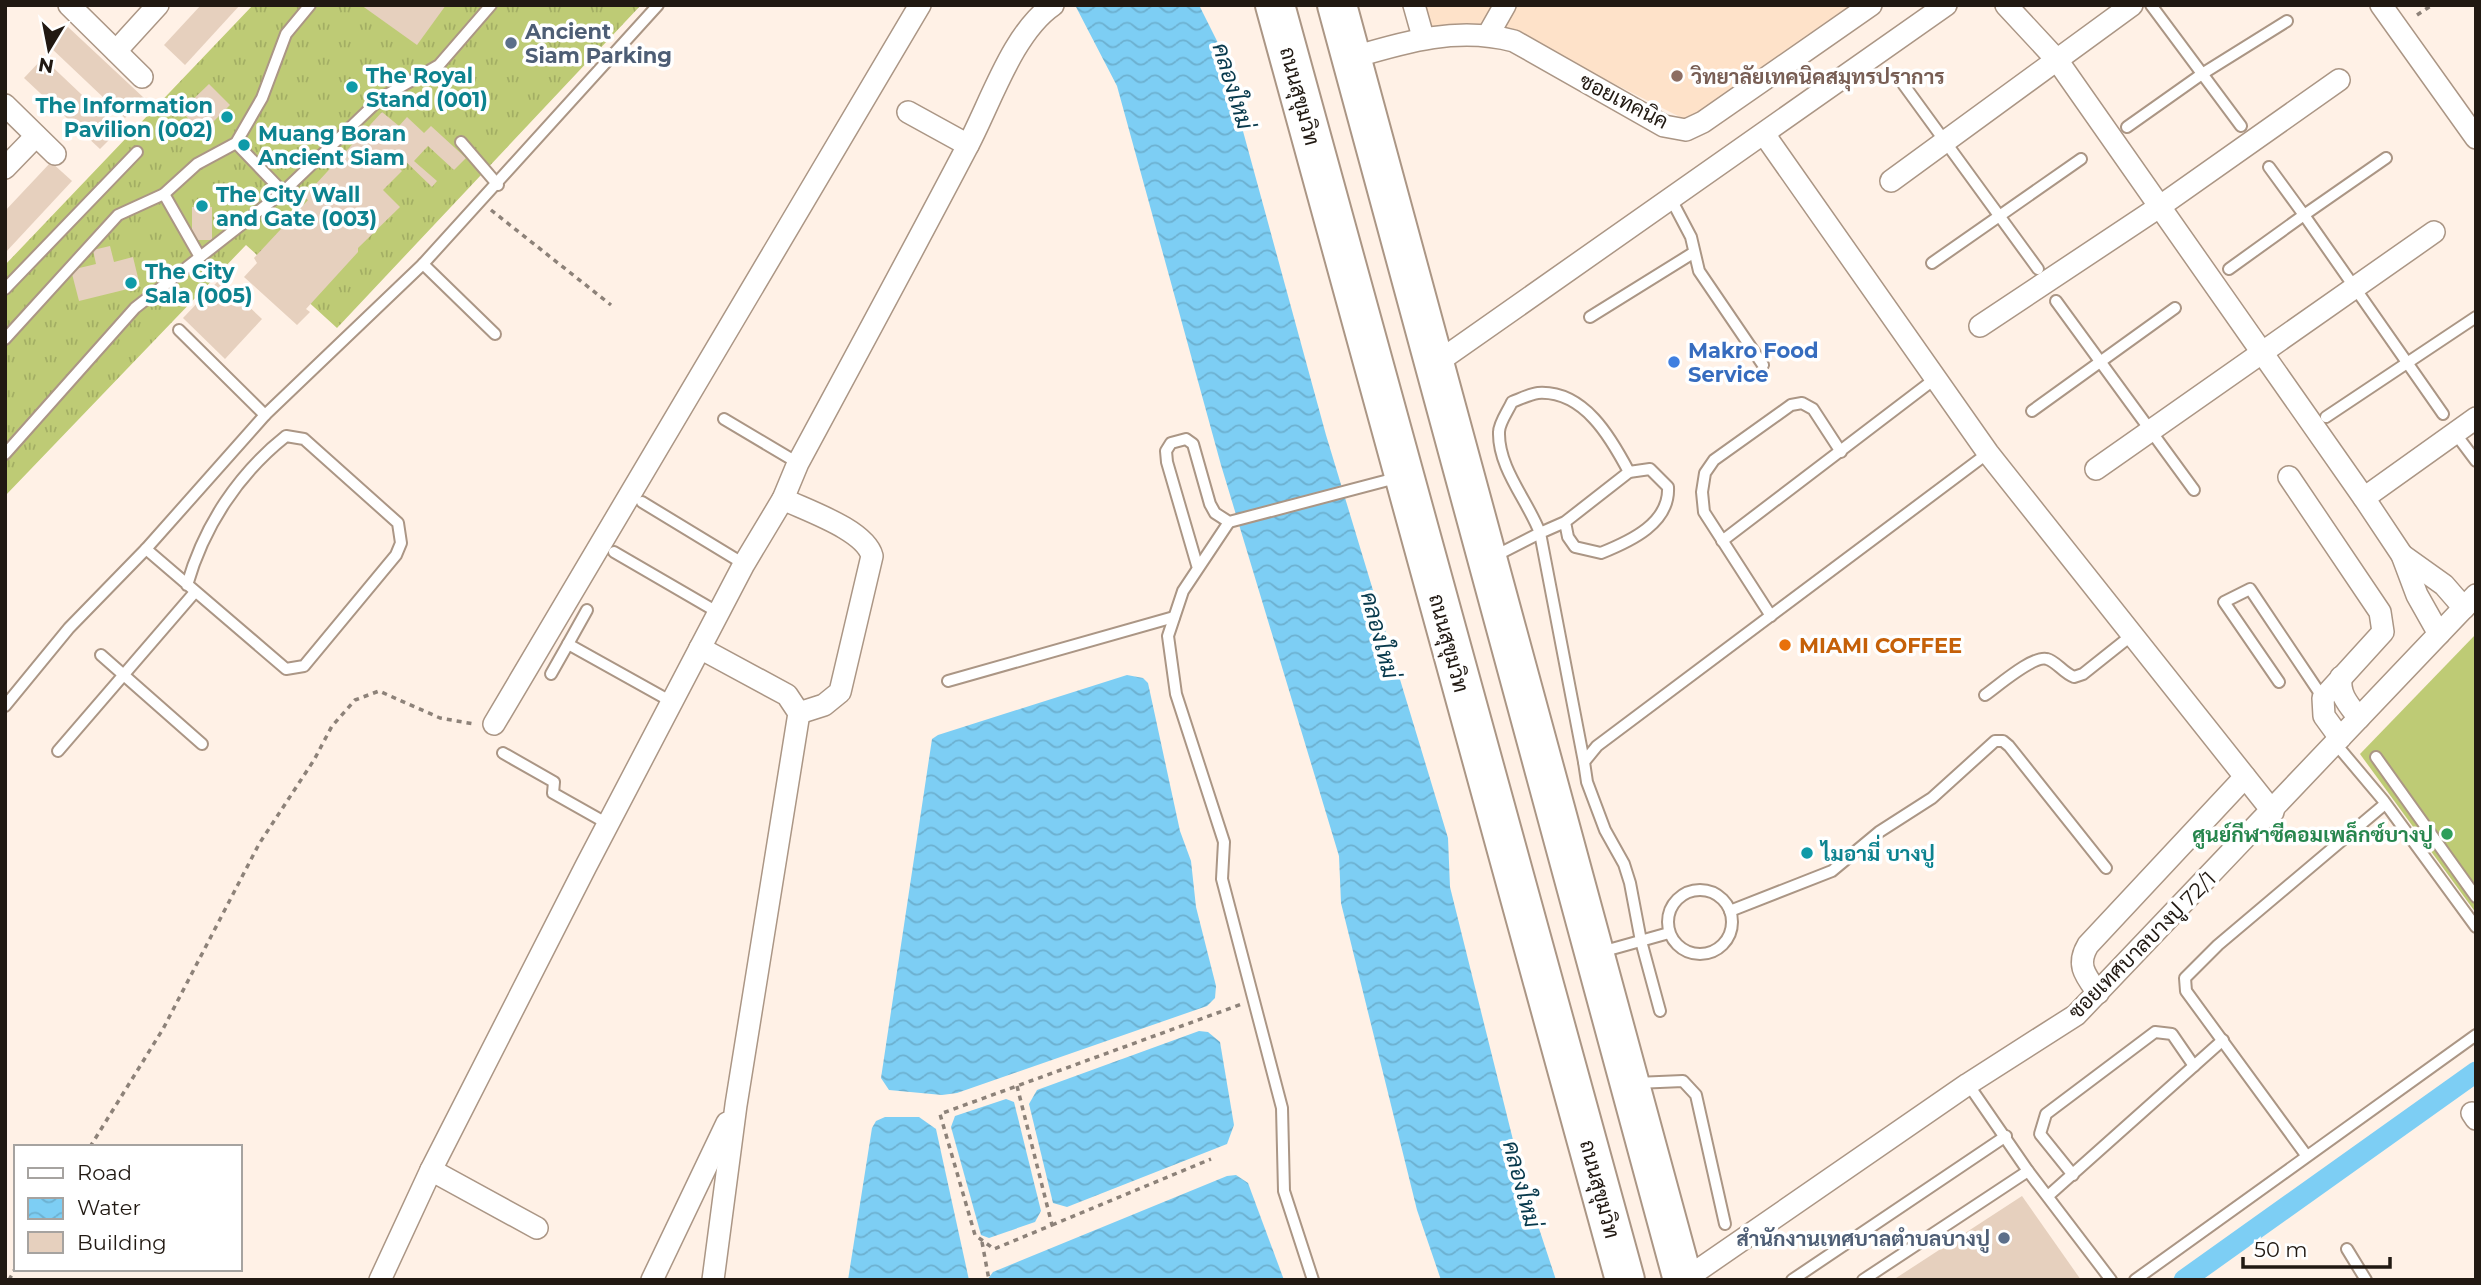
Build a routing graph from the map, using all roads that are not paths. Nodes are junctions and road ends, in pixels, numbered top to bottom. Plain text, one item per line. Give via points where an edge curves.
1 (69, 5) edge
2 (158, 5) edge
3 (310, 5) edge
4 (491, 5) edge
5 (658, 5) edge
6 (920, 5) edge
7 (1053, 5) edge
8 (1275, 5) edge
9 (1336, 5) edge
10 (1414, 5) edge
11 (1505, 5) edge
12 (1871, 5) edge
13 (1946, 5) edge
14 (2006, 5) edge
15 (2133, 5) edge
16 (2151, 5) edge
17 (2381, 5) edge
18 (2287, 21) dead end
19 (1488, 35) junction
20 (1423, 37) junction
21 (116, 51) junction
22 (1351, 58) junction
23 (2057, 60) junction
24 (2202, 74) junction
25 (142, 77) dead end
26 (2339, 80) dead end
27 (1900, 81) dead end
28 (5, 105) edge
29 (908, 112) dead end
30 (2241, 126) dead end
31 (2127, 127) dead end
32 (1764, 134) junction
33 (36, 136) junction
34 (2476, 138) edge
35 (1946, 141) junction
36 (461, 142) dead end
37 (236, 143) junction
38 (968, 145) junction
39 (137, 152) dead end
40 (55, 154) dead end
41 (2386, 158) dead end
42 (2081, 159) dead end
43 (2269, 167) dead end
44 (5, 168) edge
45 (1891, 181) dead end
46 (498, 185) junction
47 (283, 192) junction
48 (164, 194) junction
49 (1671, 199) junction
50 (2159, 207) junction
51 (2304, 215) junction
52 (2001, 217) junction
53 (2434, 232) dead end
54 (1693, 253) junction
55 (200, 257) junction
56 (1931, 263) dead end
57 (423, 264) junction
58 (2038, 269) dead end
59 (2229, 269) dead end
60 (5, 289) edge
61 (2353, 289) junction
62 (2056, 301) dead end
63 (2175, 308) dead end
64 (1590, 317) dead end
65 (2476, 317) edge
66 (1980, 326) dead end
67 (179, 330) dead end
68 (495, 334) dead end
69 (5, 340) edge
70 (2261, 353) junction
71 (2100, 360) junction
72 (1434, 363) junction
73 (2407, 364) junction
74 (1763, 365) dead end
75 (1936, 378) junction
76 (2032, 411) dead end
77 (2443, 414) dead end
78 (265, 415) junction
79 (2326, 417) dead end
80 (2476, 418) edge
81 (724, 419) dead end
82 (2150, 431) junction
83 (2455, 432) junction
84 (1841, 452) junction
85 (1988, 453) junction
86 (5, 454) edge
87 (2476, 461) edge
88 (798, 463) junction
89 (2096, 469) dead end
90 (1629, 472) junction
91 (1402, 477) junction
92 (2289, 477) dead end
93 (2193, 490) dead end
94 (2364, 498) junction
95 (783, 499) junction
96 (642, 502) dead end
97 (1232, 522) junction
98 (1565, 522) junction
99 (1540, 533) junction
100 (1722, 541) junction
101 (146, 549) junction
102 (614, 552) dead end
103 (2402, 555) junction
104 (1487, 560) junction
105 (744, 564) junction
106 (1197, 565) junction
107 (191, 588) junction
108 (2470, 601) edge
109 (587, 610) dead end
110 (719, 613) junction
111 (1771, 616) junction
112 (1174, 617) junction
113 (2439, 634) junction
114 (2132, 635) junction
115 (568, 644) junction
116 (700, 648) junction
117 (100, 654) dead end
118 (124, 674) junction
119 (551, 674) dead end
120 (2341, 677) junction
121 (948, 681) dead end
122 (2279, 682) dead end
123 (1985, 695) dead end
124 (2323, 698) junction
125 (672, 702) junction
126 (5, 706) edge
127 (799, 713) junction
128 (2359, 718) junction
129 (494, 724) road end
130 (2338, 741) junction
131 (202, 744) dead end
132 (58, 751) dead end
133 (503, 753) dead end
134 (2376, 757) dead end
135 (1584, 762) junction
136 (2245, 777) junction
137 (2385, 804) junction
138 (2273, 812) junction
139 (608, 824) junction
140 (2106, 868) dead end
141 (2476, 897) edge
142 (1730, 911) junction
143 (2476, 927) edge
144 (1669, 933) junction
145 (1641, 941) junction
146 (1595, 954) junction
147 (2098, 993) junction
148 (1660, 1011) dead end
149 (2476, 1035) edge
150 (2222, 1040) junction
151 (2194, 1066) junction
152 (1629, 1083) junction
153 (1968, 1084) junction
154 (736, 1105) junction
155 (2006, 1136) junction
156 (2306, 1156) junction
157 (431, 1170) junction
158 (2028, 1171) junction
159 (2073, 1175) junction
160 (2048, 1196) junction
161 (1725, 1224) dead end
162 (537, 1228) dead end
163 (2347, 1249) dead end
164 (380, 1280) edge
165 (652, 1280) edge
166 (713, 1280) edge
167 (1313, 1280) edge
168 (1625, 1280) edge
169 (1684, 1280) edge
170 (1792, 1280) edge
171 (1863, 1280) edge
172 (2111, 1280) edge
173 (2135, 1280) edge
174 (2365, 1280) edge

1 - 21 street
2 - 21 street
3 - 37 lane via 286,34 262,98
4 - 47 lane via 439,65 381,98
5 - 46 lane
6 - 129 street
7 - 38 street via 1037,16 1018,47
8 - 91 highway, ถนนสุขุมวิท
9 - 22 highway
10 - 20 street
11 - 19 street
12 - 19 street, ซอยเทคนิค via 1686,130 1664,126 1514,41
13 - 32 street
14 - 23 street
15 - 23 street
16 - 24 lane
17 - 34 street
18 - 24 lane
19 - 20 street, ซอยเทคนิค
20 - 22 street, ซอยเทคนิค
21 - 25 street
22 - 72 highway
23 - 35 street
23 - 50 street
24 - 30 lane
24 - 31 lane
26 - 50 street
27 - 35 lane
28 - 33 street
29 - 38 street
32 - 49 street
32 - 75 street
33 - 40 street
33 - 44 street
35 - 45 street
35 - 52 lane
36 - 46 lane
37 - 47 lane
37 - 48 lane via 197,164
38 - 88 street
39 - 60 lane
41 - 51 lane
42 - 52 lane
43 - 51 lane
46 - 57 lane
47 - 55 lane
48 - 55 lane
48 - 69 lane via 118,215
49 - 54 lane via 1691,237
49 - 72 street
50 - 66 street
50 - 70 street
51 - 59 lane
51 - 61 lane
52 - 56 lane
52 - 58 lane
53 - 61 street
54 - 64 lane
54 - 74 lane via 1699,271
55 - 86 lane via 135,308
57 - 68 lane
57 - 78 lane
61 - 70 street
61 - 73 lane
62 - 71 lane
63 - 71 lane
65 - 73 lane
67 - 78 lane
70 - 82 street
70 - 94 street
71 - 76 lane
71 - 82 lane
72 - 104 highway
73 - 77 lane
73 - 79 lane
75 - 84 lane
75 - 85 street
78 - 101 lane
80 - 83 street
81 - 88 lane
82 - 89 street
82 - 93 lane
83 - 87 lane
83 - 94 street
84 - 100 lane
84 - 100 lane via 1813,409 1802,403 1791,405 1714,460 1705,473 1704,512
85 - 111 lane
85 - 114 street
88 - 95 street
90 - 98 lane
90 - 98 lane via 1650,469 1668,487 1665,511 1656,523 1601,552 1575,547
90 - 99 lane via 1602,427 1572,399 1538,393 1512,402 1499,431 1507,470
91 - 97 lane
91 - 168 highway, ถนนสุขุมวิท
92 - 120 street via 2384,622 2383,632
94 - 103 street
95 - 105 street
95 - 127 street via 844,528 869,545 872,556 840,692 824,705
96 - 105 lane
97 - 106 lane
97 - 106 lane via 1215,513 1210,504 1193,444 1186,439 1171,443 1167,462
98 - 99 lane
99 - 104 lane
99 - 135 lane
100 - 111 lane
101 - 107 lane
101 - 126 lane via 69,628
102 - 110 lane
103 - 108 street
103 - 113 street
104 - 146 highway
105 - 110 street
106 - 112 lane
107 - 107 lane via 286,669 304,666 396,555 401,543 398,523 304,439 286,436 264,454 211,521
107 - 118 lane
108 - 113 street, ซอยเทศบาลบางปู 72/1
109 - 115 lane
110 - 116 street
111 - 135 lane via 1597,746
112 - 121 lane
112 - 167 lane via 1168,636 1176,694 1224,842 1222,879 1282,1108 1284,1191
113 - 128 street, ซอยเทศบาลบางปู 72/1
114 - 123 lane via 2083,674 2062,673 2043,658
114 - 136 street
115 - 119 lane
115 - 125 lane
116 - 125 street
116 - 127 street via 787,695
117 - 118 lane
118 - 131 lane
118 - 132 lane
120 - 124 street
120 - 128 street via 2340,689
122 - 124 lane via 2224,602 2250,589
124 - 130 street via 2324,716
125 - 139 street
127 - 154 street
128 - 130 street, ซอยเทศบาลบางปู 72/1
130 - 137 lane
130 - 138 street, ซอยเทศบาลบางปู 72/1
133 - 139 lane via 554,782 553,793
134 - 141 lane
135 - 145 lane via 1605,830 1627,873
136 - 138 street
136 - 147 street via 2088,945 2081,969
137 - 143 lane
137 - 150 lane via 2218,944 2185,978 2186,991
138 - 147 street, ซอยเทศบาลบางปู 72/1
139 - 157 street
140 - 142 lane via 2009,746 1995,741 1932,797 1832,871
142 - 144 lane via 1720,897 1705,890 1688,892 1674,901 1667,917
142 - 144 lane via 1732,927 1725,943 1711,952 1694,954 1679,947
144 - 145 lane
145 - 146 lane
145 - 148 lane
146 - 152 highway
147 - 153 street, ซอยเทศบาลบางปู 72/1 via 2076,1015
149 - 156 lane
150 - 151 lane
150 - 156 lane
151 - 159 lane
151 - 159 lane via 2172,1034 2155,1032 2046,1114 2040,1134
152 - 161 lane via 1683,1081 1696,1096
152 - 169 highway
153 - 155 lane
153 - 169 street, ซอยเทศบาลบางปู 72/1
154 - 165 street
154 - 166 street
155 - 158 lane
155 - 170 lane
156 - 173 lane
157 - 162 street
157 - 164 street
158 - 160 lane
158 - 171 lane
159 - 160 lane
160 - 172 lane
163 - 174 lane

